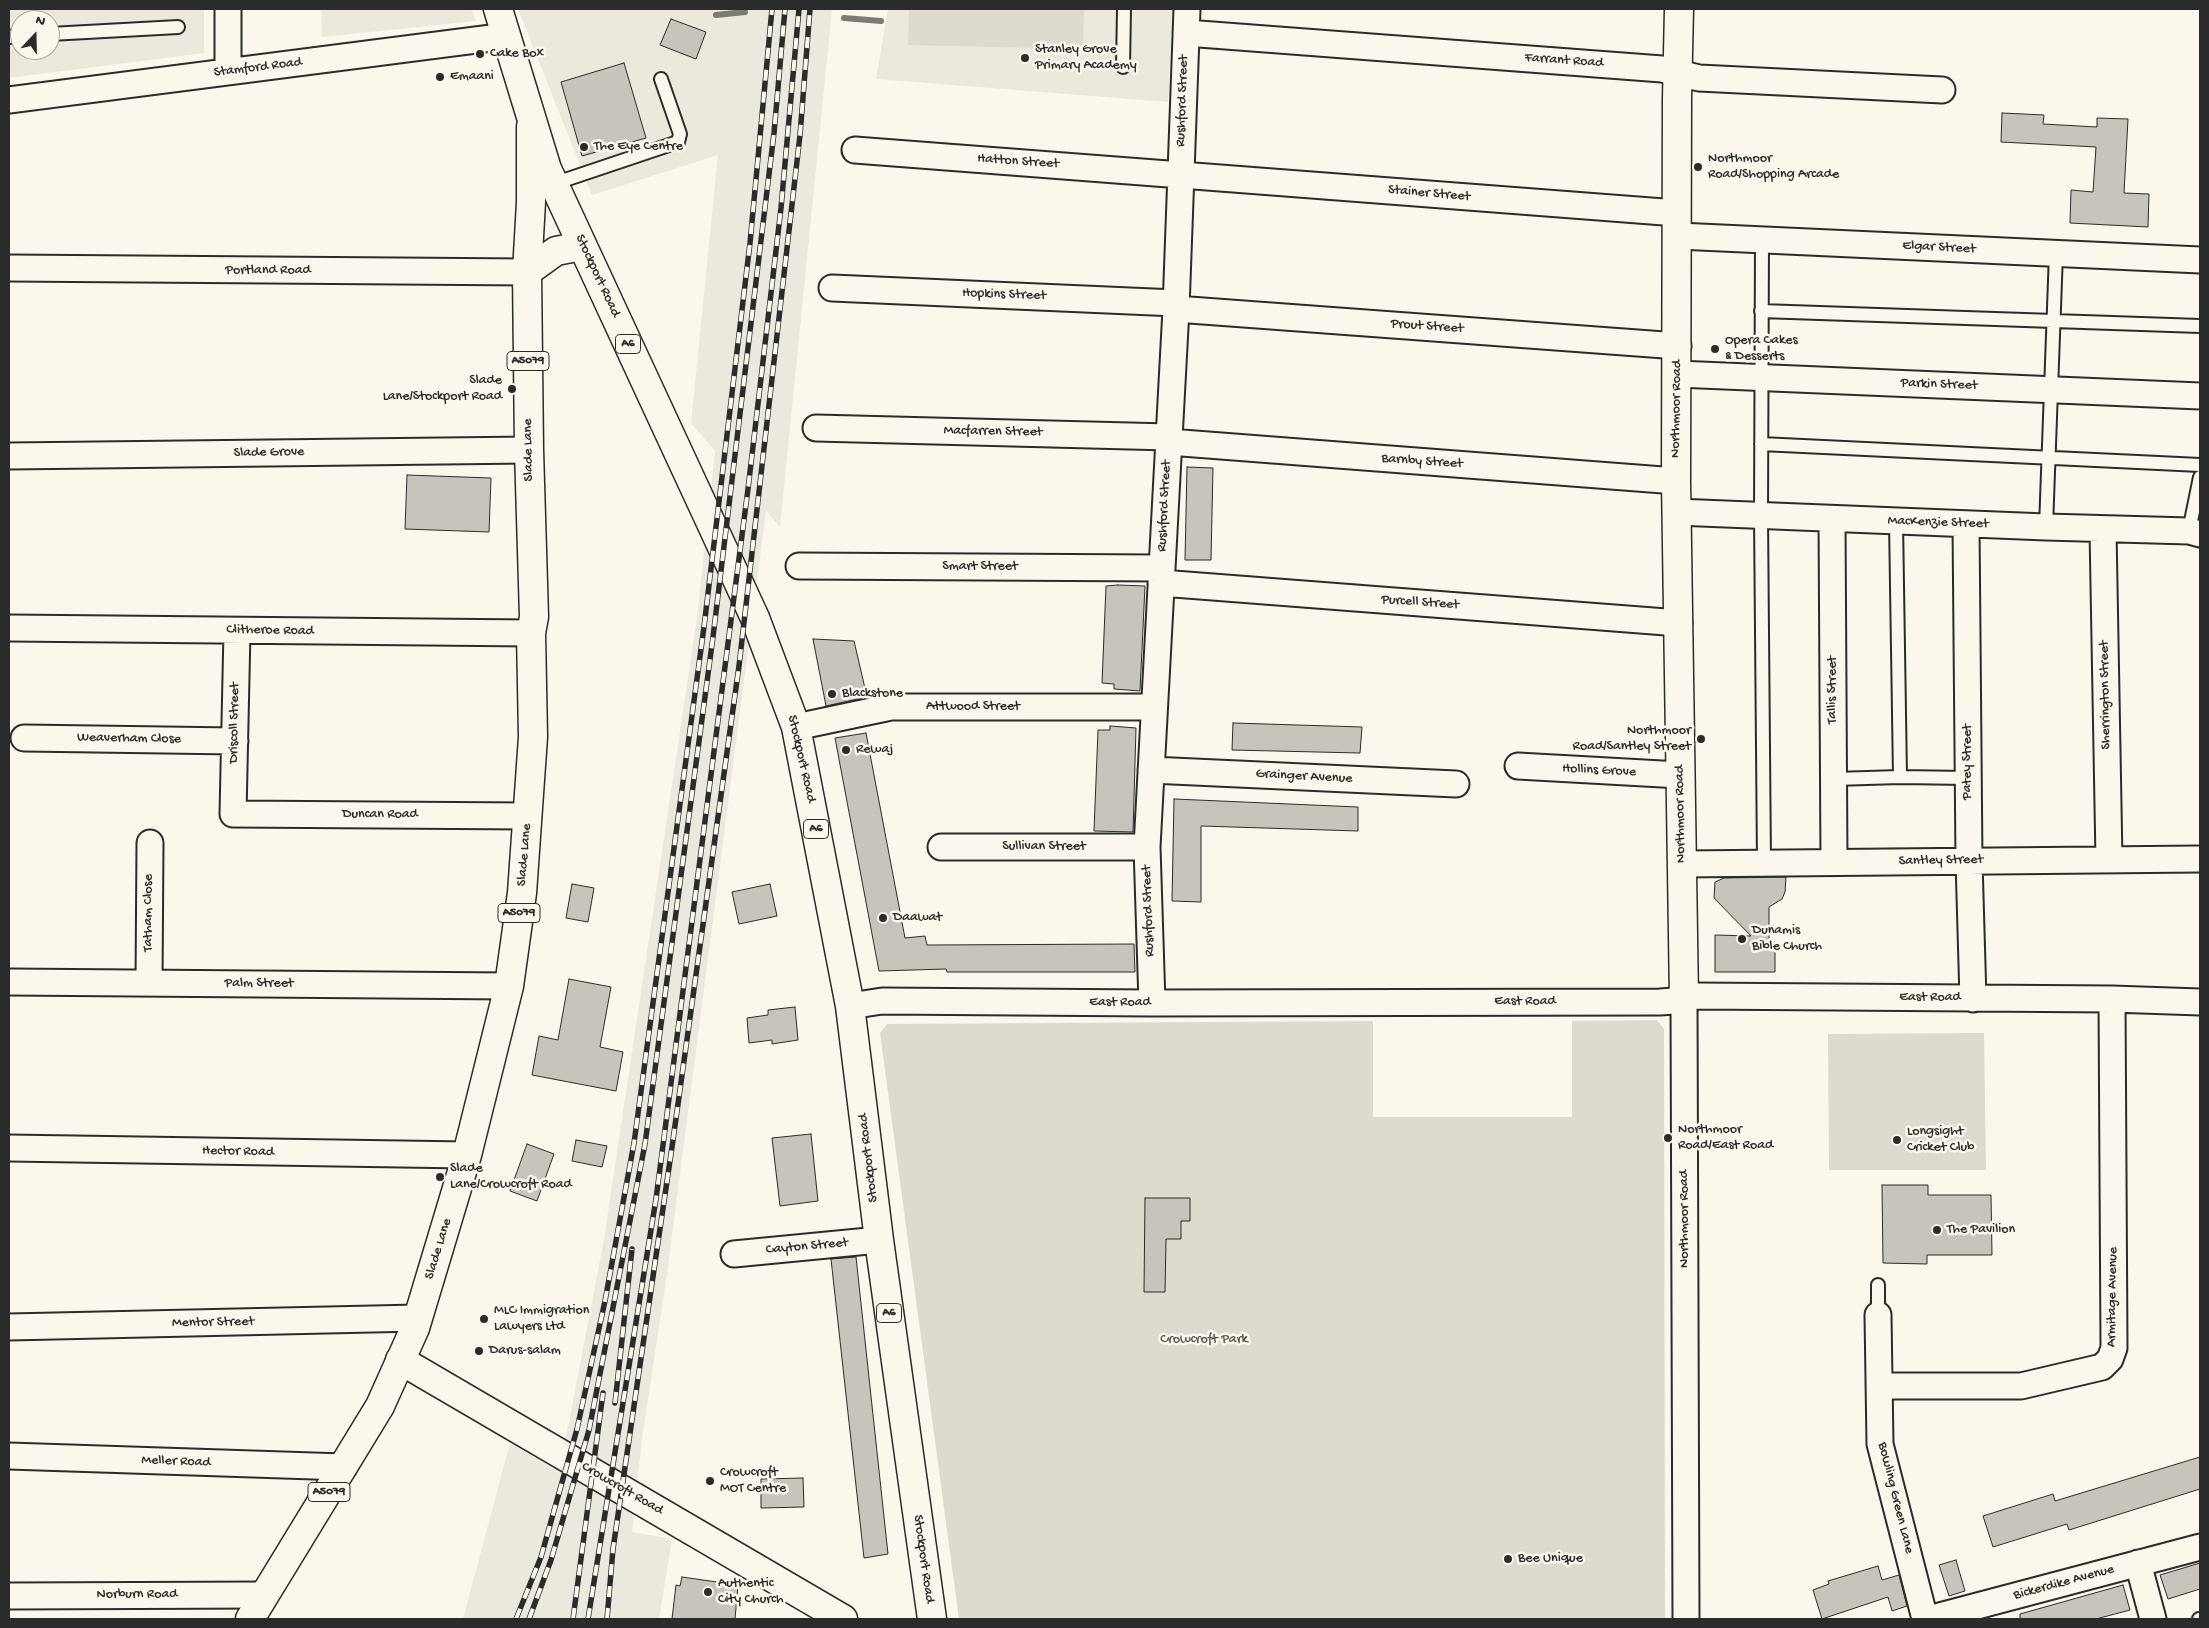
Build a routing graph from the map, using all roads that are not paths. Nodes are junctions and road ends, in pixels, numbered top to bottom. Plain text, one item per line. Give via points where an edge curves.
1 (228, 9) edge
2 (498, 9) edge
3 (1124, 9) edge
4 (1680, 9) edge
5 (1187, 21) edge
6 (178, 27) dead end
7 (60, 33) edge
8 (506, 36) junction
9 (1122, 67) dead end
10 (228, 72) junction
11 (1677, 73) junction
12 (661, 79) dead end
13 (1942, 90) dead end
14 (9, 100) edge
15 (855, 150) dead end
16 (1181, 174) junction
17 (542, 187) junction
18 (1677, 225) junction
19 (1762, 240) junction
20 (582, 246) junction
21 (2056, 253) junction
22 (2200, 260) edge
23 (9, 268) edge
24 (527, 272) junction
25 (832, 288) dead end
26 (1176, 306) junction
27 (1761, 310) junction
28 (2054, 321) junction
29 (2200, 326) edge
30 (1678, 346) junction
31 (1677, 374) junction
32 (1761, 378) junction
33 (2051, 390) junction
34 (2200, 396) edge
35 (816, 428) dead end
36 (1169, 440) junction
37 (1761, 444) junction
38 (528, 450) junction
39 (9, 456) edge
40 (2049, 456) junction
41 (2200, 465) edge
42 (2200, 477) edge
43 (1676, 481) junction
44 (1676, 512) junction
45 (1761, 516) junction
46 (1832, 518) junction
47 (1896, 521) junction
48 (1966, 524) junction
49 (2046, 528) junction
50 (2103, 530) junction
51 (2195, 532) edge
52 (799, 566) dead end
53 (1161, 575) junction
54 (1679, 623) junction
55 (9, 628) edge
56 (237, 631) junction
57 (531, 633) junction
58 (1153, 707) junction
59 (796, 727) junction
60 (24, 738) dead end
61 (235, 741) junction
62 (1518, 766) dead end
63 (1151, 770) junction
64 (1680, 775) junction
65 (1900, 777) junction
66 (1968, 778) junction
67 (1834, 779) junction
68 (1456, 784) dead end
69 (233, 814) joint
70 (528, 816) junction
71 (150, 844) dead end
72 (941, 847) dead end
73 (1147, 847) junction
74 (2200, 859) edge
75 (2109, 860) junction
76 (1969, 861) junction
77 (1834, 862) junction
78 (1764, 863) junction
79 (1682, 864) junction
80 (9, 982) edge
81 (149, 983) junction
82 (509, 986) junction
83 (1684, 999) junction
84 (1973, 999) junction
85 (2112, 999) junction
86 (2200, 1002) edge
87 (1152, 1003) junction
88 (850, 1006) junction
89 (9, 1148) edge
90 (467, 1155) junction
91 (879, 1240) junction
92 (734, 1254) dead end
93 (1878, 1285) dead end
94 (1878, 1315) joint
95 (418, 1318) junction
96 (9, 1327) edge
97 (400, 1360) junction
98 (1879, 1386) junction
99 (9, 1456) edge
100 (344, 1467) junction
101 (2200, 1547) edge
102 (2138, 1563) junction
103 (265, 1595) junction
104 (9, 1596) edge
105 (1985, 1612) edge
106 (250, 1619) edge
107 (843, 1619) edge
108 (932, 1619) edge
109 (1686, 1619) edge
110 (1926, 1619) edge
111 (2153, 1619) edge

1 - 10 street
2 - 8 main road, Stockport Road / A6
3 - 9 lane
4 - 11 main road, Northmoor Road
5 - 11 street, Farrant Road
5 - 16 street, Rushford Street
6 - 7 lane
8 - 10 street, Stamford Road
8 - 17 main road, Stockport Road / A6 via 531,123
10 - 14 street, Stamford Road
11 - 13 street, Farrant Road via 1699,78
11 - 18 main road, Northmoor Road
12 - 17 lane via 680,134 678,142
15 - 16 street, Hatton Street
16 - 18 street, Stainer Street
16 - 26 street, Rushford Street
17 - 20 main road, Stockport Road / A6 via 570,217
17 - 24 main road, Slade Lane / A5079
18 - 19 street, Elgar Street
18 - 30 main road, Northmoor Road
19 - 21 street, Elgar Street
19 - 27 lane
20 - 24 main road via 556,251
20 - 59 main road, Stockport Road / A6 via 755,618
21 - 22 street, Elgar Street
21 - 28 lane
23 - 24 street, Portland Road
24 - 38 main road, Slade Lane / A5079
25 - 26 street, Hopkins Street
26 - 30 street, Prout Street
26 - 36 street, Rushford Street
27 - 28 lane
27 - 32 lane
28 - 29 lane
28 - 33 lane
30 - 31 main road, Northmoor Road
31 - 32 street, Parkin Street
31 - 43 main road, Northmoor Road
32 - 33 street, Parkin Street
32 - 37 lane
33 - 34 street, Parkin Street
33 - 40 lane
35 - 36 street, Macfarren Street
36 - 43 street, Barnby Street
36 - 53 street, Rushford Street
37 - 40 lane
37 - 45 lane
38 - 39 street, Slade Grove
38 - 57 main road, Slade Lane / A5079 via 534,617
40 - 41 lane
40 - 49 lane
42 - 51 lane
43 - 44 main road, Northmoor Road
44 - 45 street, MacKenzie Street
44 - 54 main road, Northmoor Road
45 - 46 street, MacKenzie Street
45 - 78 lane
46 - 47 street, MacKenzie Street
46 - 67 street, Tallis Street
47 - 48 street, MacKenzie Street
47 - 65 lane
48 - 49 street, MacKenzie Street
48 - 66 street, Patey Street
49 - 50 street, MacKenzie Street
50 - 51 street, MacKenzie Street
50 - 75 street, Sherrington Street
52 - 53 street, Smart Street
53 - 54 street, Purcell Street
53 - 58 street, Rushford Street
54 - 64 main road, Northmoor Road
55 - 56 street, Clitheroe Road
56 - 57 street, Clitheroe Road
56 - 61 street, Driscoll Street
57 - 70 main road, Slade Lane / A5079 via 533,737
58 - 59 street, Attwood Street via 892,707
58 - 63 street, Rushford Street
59 - 88 main road, Stockport Road / A6
60 - 61 street, Weaverham Close
61 - 69 street, Driscoll Street
62 - 64 street, Hollins Grove
63 - 68 street, Grainger Avenue
63 - 73 street, Rushford Street
64 - 79 main road, Northmoor Road
65 - 66 lane
65 - 67 lane
66 - 76 street, Patey Street
67 - 77 street, Tallis Street
69 - 70 street, Duncan Road
70 - 82 main road, Slade Lane / A5079 via 522,893
71 - 81 street, Tatham Close
72 - 73 street, Sullivan Street
73 - 87 street, Rushford Street
74 - 75 street, Santley Street
75 - 76 street, Santley Street
76 - 77 street, Santley Street
76 - 84 street, Patey Street
77 - 78 street, Santley Street
78 - 79 street, Santley Street
79 - 83 main road, Northmoor Road
80 - 81 street, Palm Street
81 - 82 street, Palm Street
82 - 90 main road, Slade Lane / A5079
83 - 84 street, East Road via 1695,996
83 - 87 street, East Road via 1660,1002
83 - 109 street, Northmoor Road
84 - 85 street, East Road
85 - 86 street, East Road
85 - 98 street, Armitage Avenue via 2114,1339 2110,1359 2102,1367 2021,1386
87 - 88 street, East Road via 882,1001
88 - 91 main road, Stockport Road / A6
89 - 90 street, Hector Road
90 - 95 main road, Slade Lane / A5079
91 - 92 street, Cayton Street
91 - 108 main road, Stockport Road / A6
93 - 94 lane
94 - 98 street, Bowling Green Lane
95 - 96 street, Mentor Street
95 - 97 main road, Slade Lane / A5079
97 - 100 main road, Slade Lane / A5079 via 380,1406
97 - 107 main road, Crowcroft Road
98 - 110 street, Bowling Green Lane via 1880,1444
99 - 100 street, Meller Road
100 - 103 main road, Slade Lane / A5079
101 - 102 street, Bickerdike Avenue
102 - 105 street, Bickerdike Avenue
102 - 111 street
103 - 104 street, Norburn Road
103 - 106 main road, Slade Lane / A5079
105 - 110 street, Bickerdike Avenue

